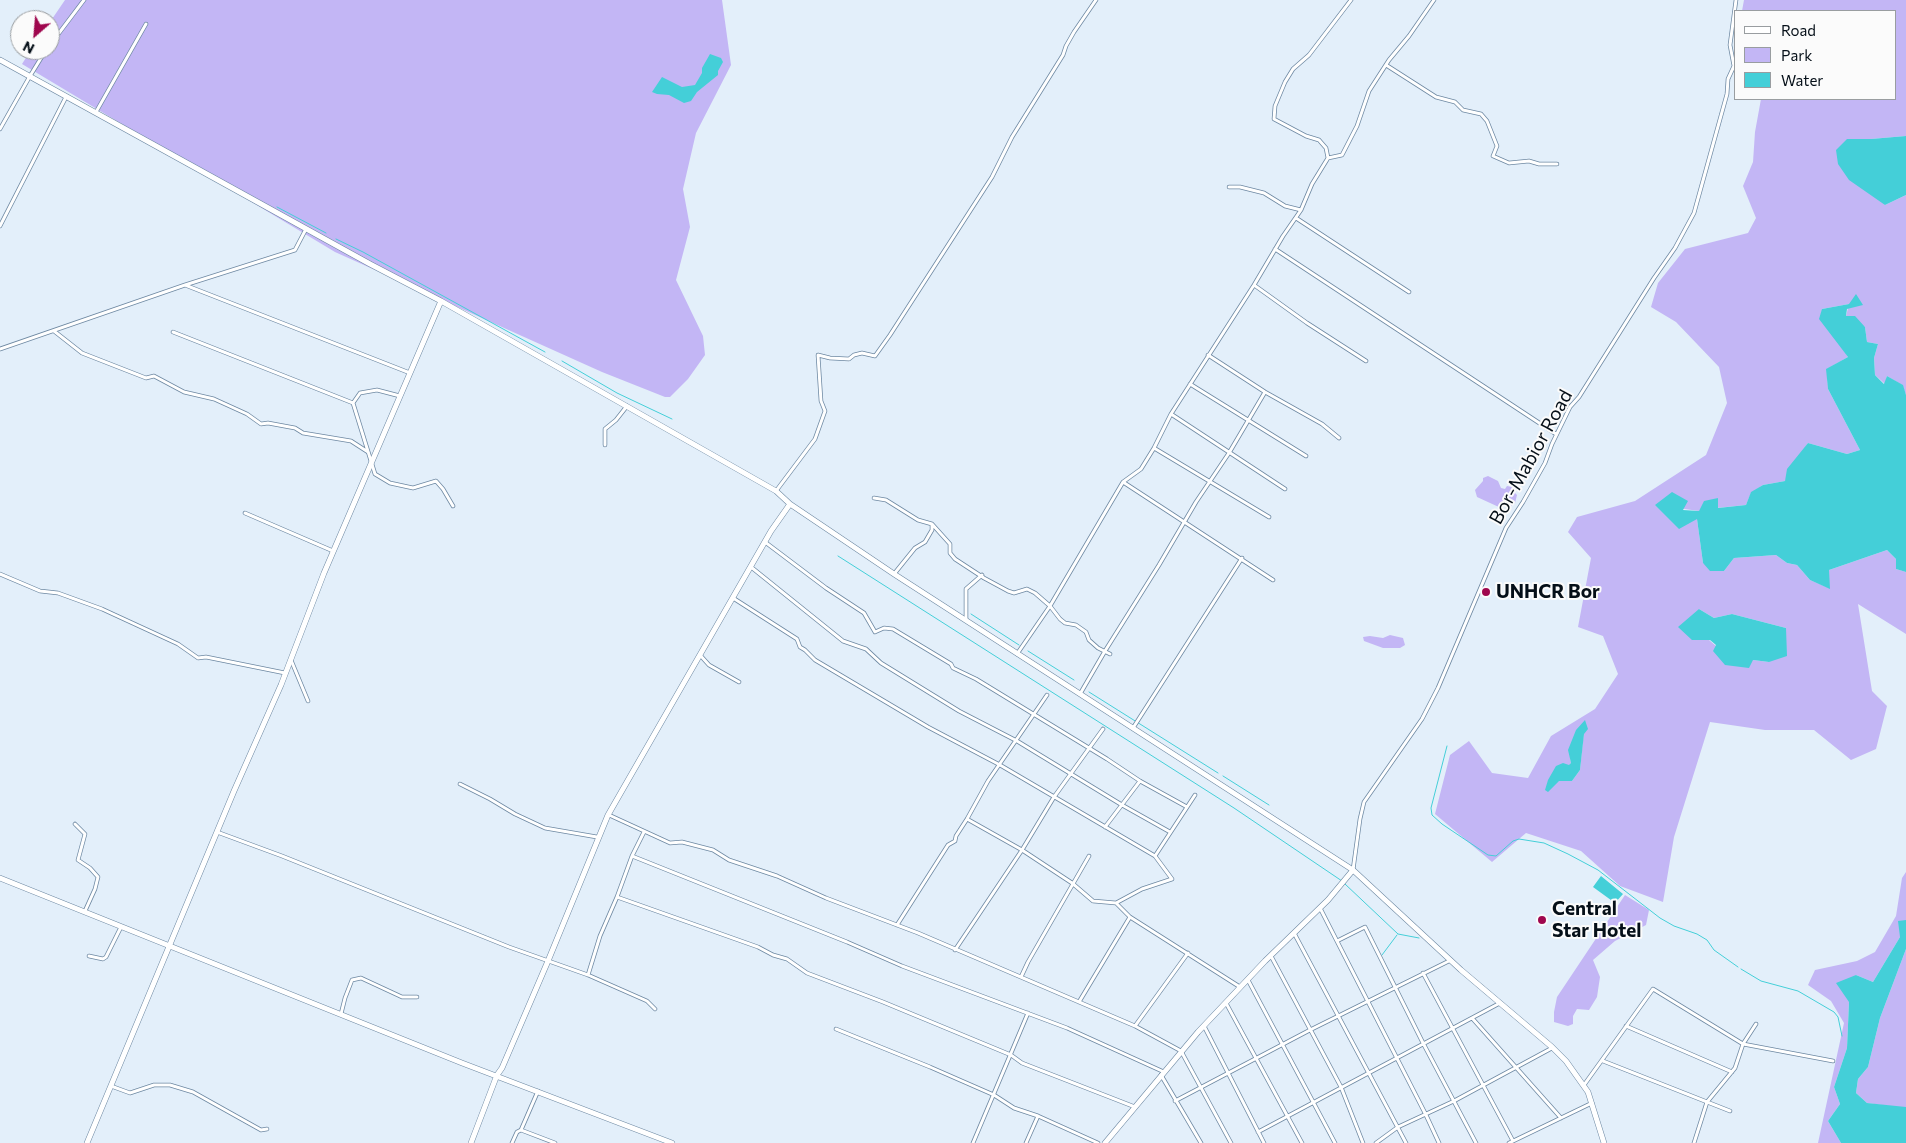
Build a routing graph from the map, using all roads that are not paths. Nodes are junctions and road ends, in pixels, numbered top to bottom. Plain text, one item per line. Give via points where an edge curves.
1 (84, 0) edge
2 (1096, 0) edge
3 (1350, 0) edge
4 (1434, 0) edge
5 (1734, 15) edge
6 (146, 24) dead end
7 (60, 32) edge
8 (0, 60) edge
9 (40, 60) edge
10 (1386, 65) junction
11 (1734, 66) edge
12 (1734, 66) edge
13 (30, 76) junction
14 (66, 97) junction
15 (95, 113) junction
16 (0, 129) edge
17 (1328, 158) junction
18 (1557, 164) dead end
19 (1229, 187) dead end
20 (1301, 210) junction
21 (1296, 218) junction
22 (0, 226) edge
23 (306, 229) junction
24 (1275, 249) junction
25 (185, 285) junction
26 (1254, 285) junction
27 (1409, 292) dead end
28 (441, 301) junction
29 (54, 331) junction
30 (173, 332) dead end
31 (0, 349) edge
32 (1208, 355) junction
33 (1366, 361) dead end
34 (410, 373) junction
35 (1190, 384) junction
36 (1265, 392) junction
37 (400, 396) junction
38 (353, 402) junction
39 (627, 405) junction
40 (1171, 414) junction
41 (1248, 419) junction
42 (1556, 434) junction
43 (1339, 438) dead end
44 (605, 445) dead end
45 (1154, 448) junction
46 (368, 452) junction
47 (1229, 453) junction
48 (1306, 456) dead end
49 (371, 462) junction
50 (1123, 482) junction
51 (1208, 482) junction
52 (1285, 489) dead end
53 (776, 491) junction
54 (874, 498) dead end
55 (790, 504) junction
56 (453, 506) dead end
57 (245, 513) dead end
58 (1269, 517) dead end
59 (1184, 520) junction
60 (932, 524) junction
61 (765, 542) junction
62 (333, 551) junction
63 (1242, 558) junction
64 (751, 567) junction
65 (0, 574) edge
66 (894, 574) junction
67 (982, 575) junction
68 (1273, 580) dead end
69 (733, 598) junction
70 (1050, 606) junction
71 (966, 619) junction
72 (1105, 652) junction
73 (1017, 654) junction
74 (1110, 654) dead end
75 (700, 655) junction
76 (291, 660) junction
77 (285, 673) junction
78 (740, 682) dead end
79 (1080, 694) junction
80 (1047, 695) dead end
81 (308, 701) dead end
82 (1034, 714) junction
83 (1133, 728) junction
84 (1103, 729) dead end
85 (1017, 741) junction
86 (1088, 749) junction
87 (1000, 766) junction
88 (1071, 775) junction
89 (1140, 781) junction
90 (460, 784) dead end
91 (1195, 795) dead end
92 (1054, 797) junction
93 (1122, 805) junction
94 (1187, 807) junction
95 (608, 814) junction
96 (967, 819) junction
97 (75, 824) dead end
98 (1105, 827) junction
99 (217, 832) junction
100 (644, 832) junction
101 (1170, 832) junction
102 (597, 837) junction
103 (1022, 850) junction
104 (632, 856) junction
105 (1089, 856) dead end
106 (1155, 856) junction
107 (1353, 870) junction
108 (0, 878) edge
109 (1072, 884) junction
110 (617, 897) junction
111 (1116, 903) junction
112 (1320, 908) junction
113 (85, 912) junction
114 (1130, 916) junction
115 (897, 925) junction
116 (121, 927) junction
117 (1294, 933) junction
118 (1337, 941) junction
119 (169, 945) junction
120 (955, 950) junction
121 (1188, 953) junction
122 (89, 956) dead end
123 (1271, 956) junction
124 (1452, 960) junction
125 (548, 961) junction
126 (1423, 973) junction
127 (588, 976) junction
128 (1021, 977) junction
129 (1248, 979) junction
130 (1240, 987) junction
131 (1395, 987) junction
132 (417, 997) dead end
133 (1367, 1001) junction
134 (1079, 1002) junction
135 (1225, 1002) junction
136 (1500, 1002) junction
137 (655, 1009) dead end
138 (1028, 1013) junction
139 (341, 1014) junction
140 (1338, 1016) junction
141 (1472, 1018) junction
142 (1756, 1024) dead end
143 (1135, 1026) junction
144 (1204, 1026) junction
145 (1626, 1026) junction
146 (1453, 1028) junction
147 (836, 1029) dead end
148 (1310, 1030) junction
149 (1423, 1043) junction
150 (1282, 1044) junction
151 (1743, 1044) junction
152 (1552, 1047) junction
153 (1181, 1051) junction
154 (1011, 1055) junction
155 (1256, 1058) junction
156 (1396, 1058) junction
157 (1602, 1061) junction
158 (1833, 1061) dead end
159 (1517, 1067) junction
160 (1228, 1072) junction
161 (1732, 1072) junction
162 (1162, 1073) junction
163 (1369, 1073) junction
164 (497, 1075) junction
165 (1483, 1085) junction
166 (111, 1086) junction
167 (1584, 1086) junction
168 (1341, 1087) junction
169 (1201, 1088) junction
170 (538, 1091) junction
171 (994, 1096) junction
172 (1454, 1101) junction
173 (1175, 1102) junction
174 (1313, 1102) junction
175 (1707, 1102) junction
176 (1592, 1103) junction
177 (1135, 1107) junction
178 (1730, 1111) dead end
179 (1426, 1115) junction
180 (1038, 1116) junction
181 (1288, 1116) junction
182 (1561, 1118) junction
183 (1398, 1127) junction
184 (267, 1129) dead end
185 (521, 1130) junction
186 (1258, 1132) junction
187 (1511, 1142) edge
188 (87, 1143) edge
189 (471, 1143) edge
190 (512, 1143) edge
191 (555, 1143) edge
192 (672, 1143) edge
193 (973, 1143) edge
194 (1026, 1143) edge
195 (1098, 1143) edge
196 (1105, 1143) edge
197 (1200, 1143) edge
198 (1231, 1143) edge
199 (1264, 1143) edge
200 (1302, 1143) edge
201 (1335, 1143) edge
202 (1363, 1143) edge
203 (1376, 1143) edge
204 (1406, 1143) edge
205 (1438, 1143) edge
206 (1476, 1143) edge
207 (1604, 1143) edge
208 (1694, 1143) edge

1 - 7 street
2 - 53 street via 1012,137 992,177 875,356 862,352 849,359 818,355 821,401 825,411 815,439
3 - 17 street via 1309,55 1292,70 1275,106 1274,119 1320,140
4 - 10 street
5 - 11 street, Bor-Mabior Road via 1730,45
6 - 15 street
8 - 13 street
9 - 13 street
10 - 17 street via 1370,91 1342,155
10 - 18 street via 1439,98 1455,102 1463,110 1481,114 1497,146 1493,156 1509,163
12 - 42 street, Bor-Mabior Road via 1694,213
13 - 14 street
13 - 16 street
14 - 15 street
14 - 22 street
15 - 23 street
17 - 20 street
19 - 20 street via 1264,193 1285,206
20 - 21 street
21 - 24 street
21 - 27 street
23 - 25 street via 295,250
23 - 28 street
24 - 26 street
24 - 42 street
25 - 29 street
25 - 34 street
26 - 32 street
26 - 33 street
28 - 34 street
28 - 39 street
29 - 31 street
29 - 46 street via 82,353 146,378 154,376 184,392 214,399 261,424 351,441
30 - 38 street
32 - 35 street
32 - 36 street
34 - 37 street
35 - 40 street
35 - 41 street
36 - 41 street
36 - 43 street via 1322,424
37 - 38 street via 377,390 360,393
37 - 49 street
38 - 46 street
39 - 44 street via 605,429
39 - 53 street
40 - 45 street
40 - 47 street
41 - 47 street
41 - 48 street
42 - 107 street, Bor-Mabior Road via 1545,463 1506,528 1438,688 1422,718 1364,802
45 - 50 street via 1141,469
45 - 51 street
46 - 49 street
47 - 51 street
47 - 52 street
49 - 56 street via 378,476 396,485 413,488 436,481
49 - 62 street
50 - 59 street
50 - 70 street
51 - 58 street
51 - 59 street
53 - 55 street
54 - 60 street via 886,500 918,520
55 - 61 street
55 - 66 street
57 - 62 street
59 - 63 street
59 - 72 street
60 - 66 street via 925,542
60 - 67 street via 950,544 950,553 955,559
61 - 64 street
61 - 82 street via 864,613 876,632 884,628 893,629
62 - 76 street
63 - 68 street
63 - 83 street
64 - 69 street
64 - 85 street via 843,641 866,649 881,663 959,711
65 - 77 street via 40,592 58,593 102,608 178,644 198,658
66 - 71 street
67 - 70 street via 1014,593 1027,589
67 - 71 street via 966,589
69 - 75 street
69 - 87 street via 797,638 800,647 815,660
70 - 72 street via 1060,619 1086,632 1089,640
70 - 73 street
71 - 73 street
72 - 74 street
72 - 79 street
73 - 79 street
75 - 78 street via 709,665
75 - 95 street
76 - 77 street
76 - 81 street
77 - 99 street
79 - 83 street
80 - 82 street
82 - 85 street
82 - 86 street
83 - 107 street
84 - 86 street
85 - 87 street
85 - 88 street
86 - 88 street
86 - 89 street
87 - 92 street
87 - 96 street
88 - 92 street
88 - 93 street
89 - 93 street
89 - 94 street
90 - 102 street via 545,828
91 - 94 street
92 - 98 street
92 - 103 street
93 - 98 street
93 - 101 street
94 - 101 street
95 - 100 street
95 - 102 street
96 - 103 street
96 - 115 street
97 - 113 street via 84,834 78,860 98,877
98 - 106 street
99 - 119 street
99 - 125 street
100 - 104 street
100 - 115 street via 670,843 682,842 713,850 729,860
101 - 106 street
102 - 125 street
103 - 109 street
103 - 120 street
104 - 110 street
104 - 138 street via 902,966
105 - 109 street
106 - 111 street via 1172,879 1142,889
107 - 112 street
107 - 124 street
108 - 113 street
109 - 111 street via 1093,901
109 - 128 street
110 - 127 street via 600,936
110 - 154 street via 758,947 787,959 808,973
111 - 114 street
112 - 117 street
112 - 118 street
113 - 116 street
114 - 121 street
114 - 134 street
115 - 120 street
116 - 119 street
116 - 122 street via 106,957
117 - 123 street
117 - 140 street
118 - 131 street via 1365,927
118 - 133 street
119 - 139 street
119 - 166 street
120 - 128 street
121 - 130 street
121 - 143 street
123 - 129 street
123 - 148 street
124 - 126 street
124 - 136 street
125 - 127 street
125 - 164 street
126 - 131 street
126 - 146 street
127 - 137 street via 647,1001
128 - 134 street
129 - 130 street
129 - 150 street
130 - 135 street
131 - 133 street
131 - 149 street
132 - 139 street via 402,997 361,978 352,980
133 - 140 street
133 - 156 street
134 - 143 street
135 - 144 street
135 - 155 street
136 - 141 street
136 - 152 street
138 - 154 street
138 - 162 street
139 - 164 street
140 - 148 street
140 - 163 street
141 - 146 street
141 - 159 street
142 - 151 street
143 - 153 street
144 - 153 street
144 - 160 street
145 - 151 street via 1653,989
145 - 157 street
145 - 161 street
146 - 149 street
146 - 165 street
147 - 171 street
148 - 150 street
148 - 168 street
149 - 156 street
149 - 172 street
150 - 155 street
150 - 174 street
151 - 158 street
151 - 161 street
152 - 159 street
152 - 167 street
153 - 162 street
153 - 169 street
154 - 171 street
154 - 177 street via 1022,1063
155 - 160 street
155 - 181 street
156 - 163 street
156 - 179 street
157 - 167 street
157 - 175 street
159 - 165 street
159 - 182 street
160 - 169 street
160 - 186 street
161 - 175 street
162 - 173 street
162 - 177 street
163 - 168 street
163 - 183 street
164 - 170 street
164 - 189 street
165 - 172 street
165 - 187 street
166 - 184 street via 130,1093 154,1085 170,1085 193,1092 261,1130
166 - 188 street
167 - 176 street
168 - 174 street
168 - 202 street
169 - 173 street
169 - 198 street
170 - 185 street
170 - 192 street
171 - 180 street via 1014,1108
171 - 193 street
172 - 179 street
172 - 206 street
173 - 197 street
174 - 181 street
174 - 201 street
175 - 178 street
175 - 208 street
176 - 182 street
176 - 207 street
177 - 196 street
179 - 183 street
179 - 205 street
180 - 194 street
180 - 195 street
181 - 186 street
181 - 200 street
182 - 187 street
183 - 203 street
183 - 204 street
185 - 190 street
185 - 191 street
186 - 199 street

